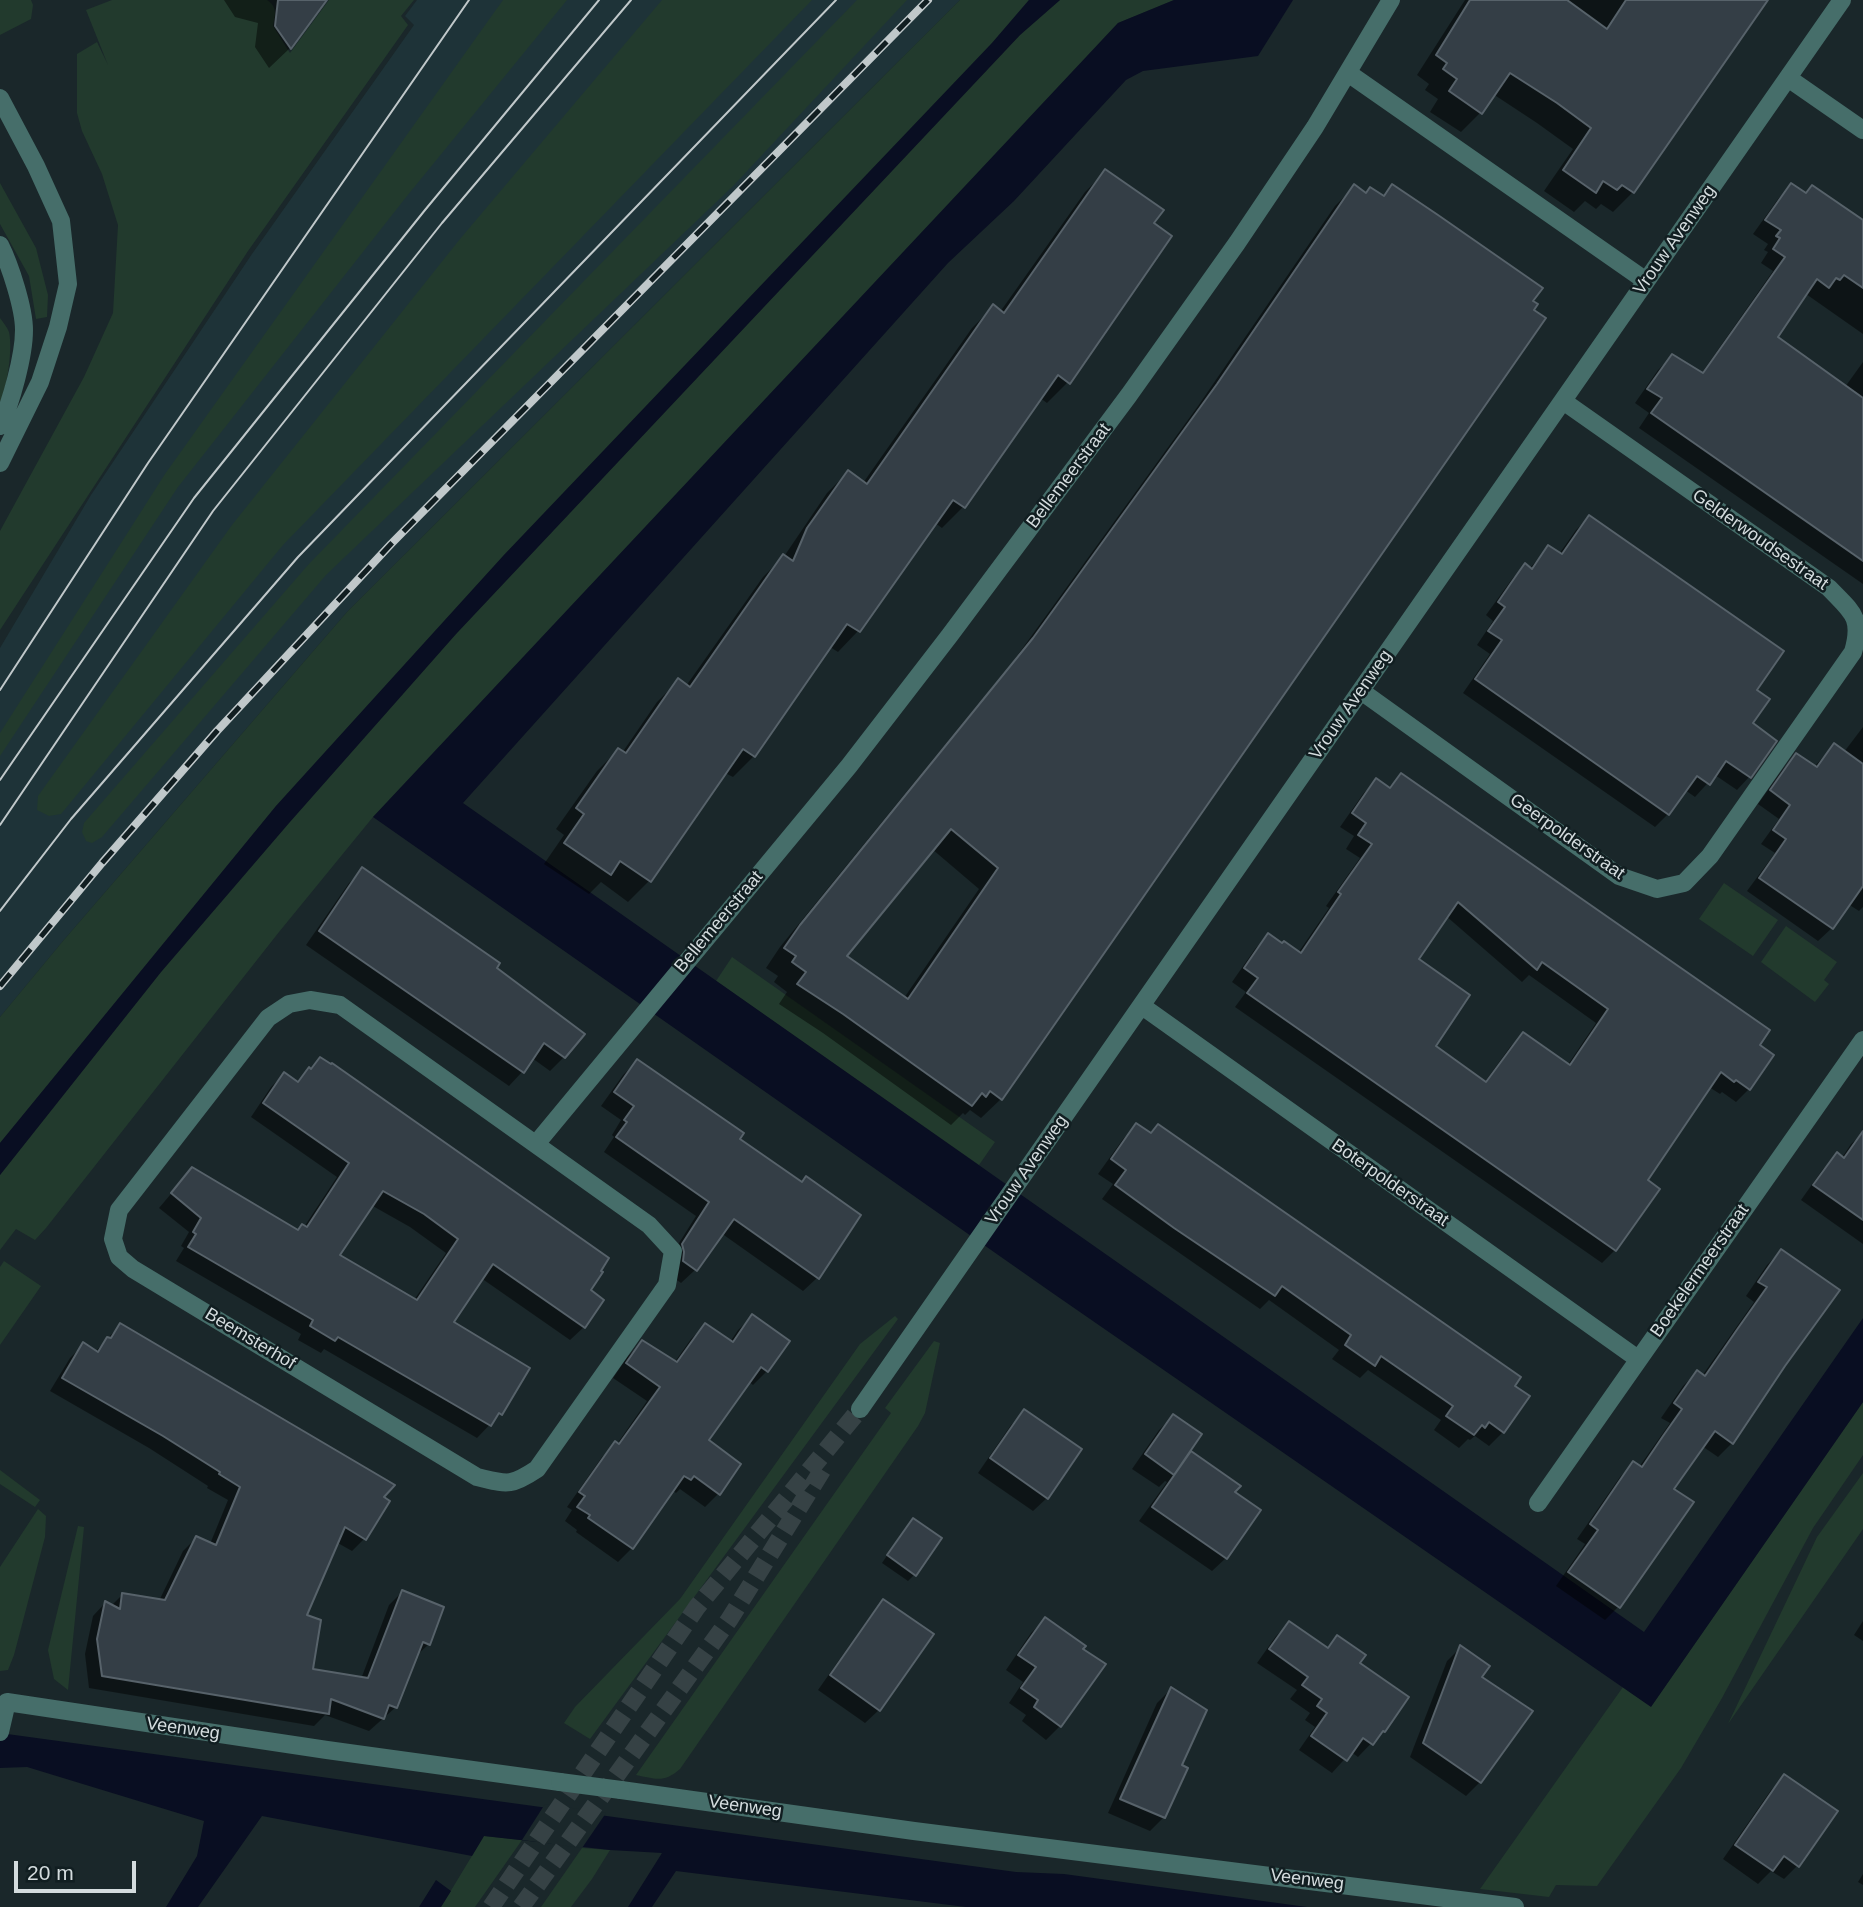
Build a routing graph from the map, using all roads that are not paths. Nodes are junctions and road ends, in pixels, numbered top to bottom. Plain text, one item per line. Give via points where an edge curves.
1 (1391, 0) edge
2 (1842, 0) edge
3 (1348, 73) junction
4 (1788, 78) junction
5 (0, 98) edge
6 (1863, 130) edge
7 (0, 245) edge
8 (1646, 281) junction
9 (1563, 401) junction
10 (0, 426) edge
11 (0, 463) edge
12 (1361, 691) junction
13 (1782, 754) joint
14 (1142, 1006) junction
15 (1863, 1040) edge
16 (536, 1144) junction
17 (1638, 1359) junction
18 (860, 1409) tunnel mouth
19 (1538, 1503) dead end
20 (0, 1732) edge
21 (1515, 1907) edge

1 - 3 street, Bellemeerstraat
2 - 4 street, Vrouw Avenweg
3 - 8 street
3 - 16 street, Bellemeerstraat via 1237,243 950,635 849,766
4 - 6 street
4 - 8 street, Vrouw Avenweg
5 - 11 street via 61,221 68,284 40,382
7 - 10 street via 18,295 24,330 17,378
8 - 9 street, Vrouw Avenweg
9 - 12 street, Vrouw Avenweg
9 - 13 street, Gelderwoudsestraat via 1829,588 1853,612 1858,633 1853,652
12 - 13 street, Geerpolderstraat via 1619,876 1657,889 1684,883 1710,856
12 - 14 street, Vrouw Avenweg
14 - 17 street, Boterpolderstraat
14 - 18 street, Vrouw Avenweg
15 - 17 street, Boekelermeerstraat
16 - 16 street, Beemsterhof via 649,1225 673,1251 667,1285 545,1458 537,1469 508,1484 477,1477 133,1269 119,1257 113,1239 119,1209 268,1018 289,1004 310,1000 340,1005
17 - 19 street, Boekelermeerstraat
20 - 21 street, Veenweg, bridge via 6,1702 914,1831

